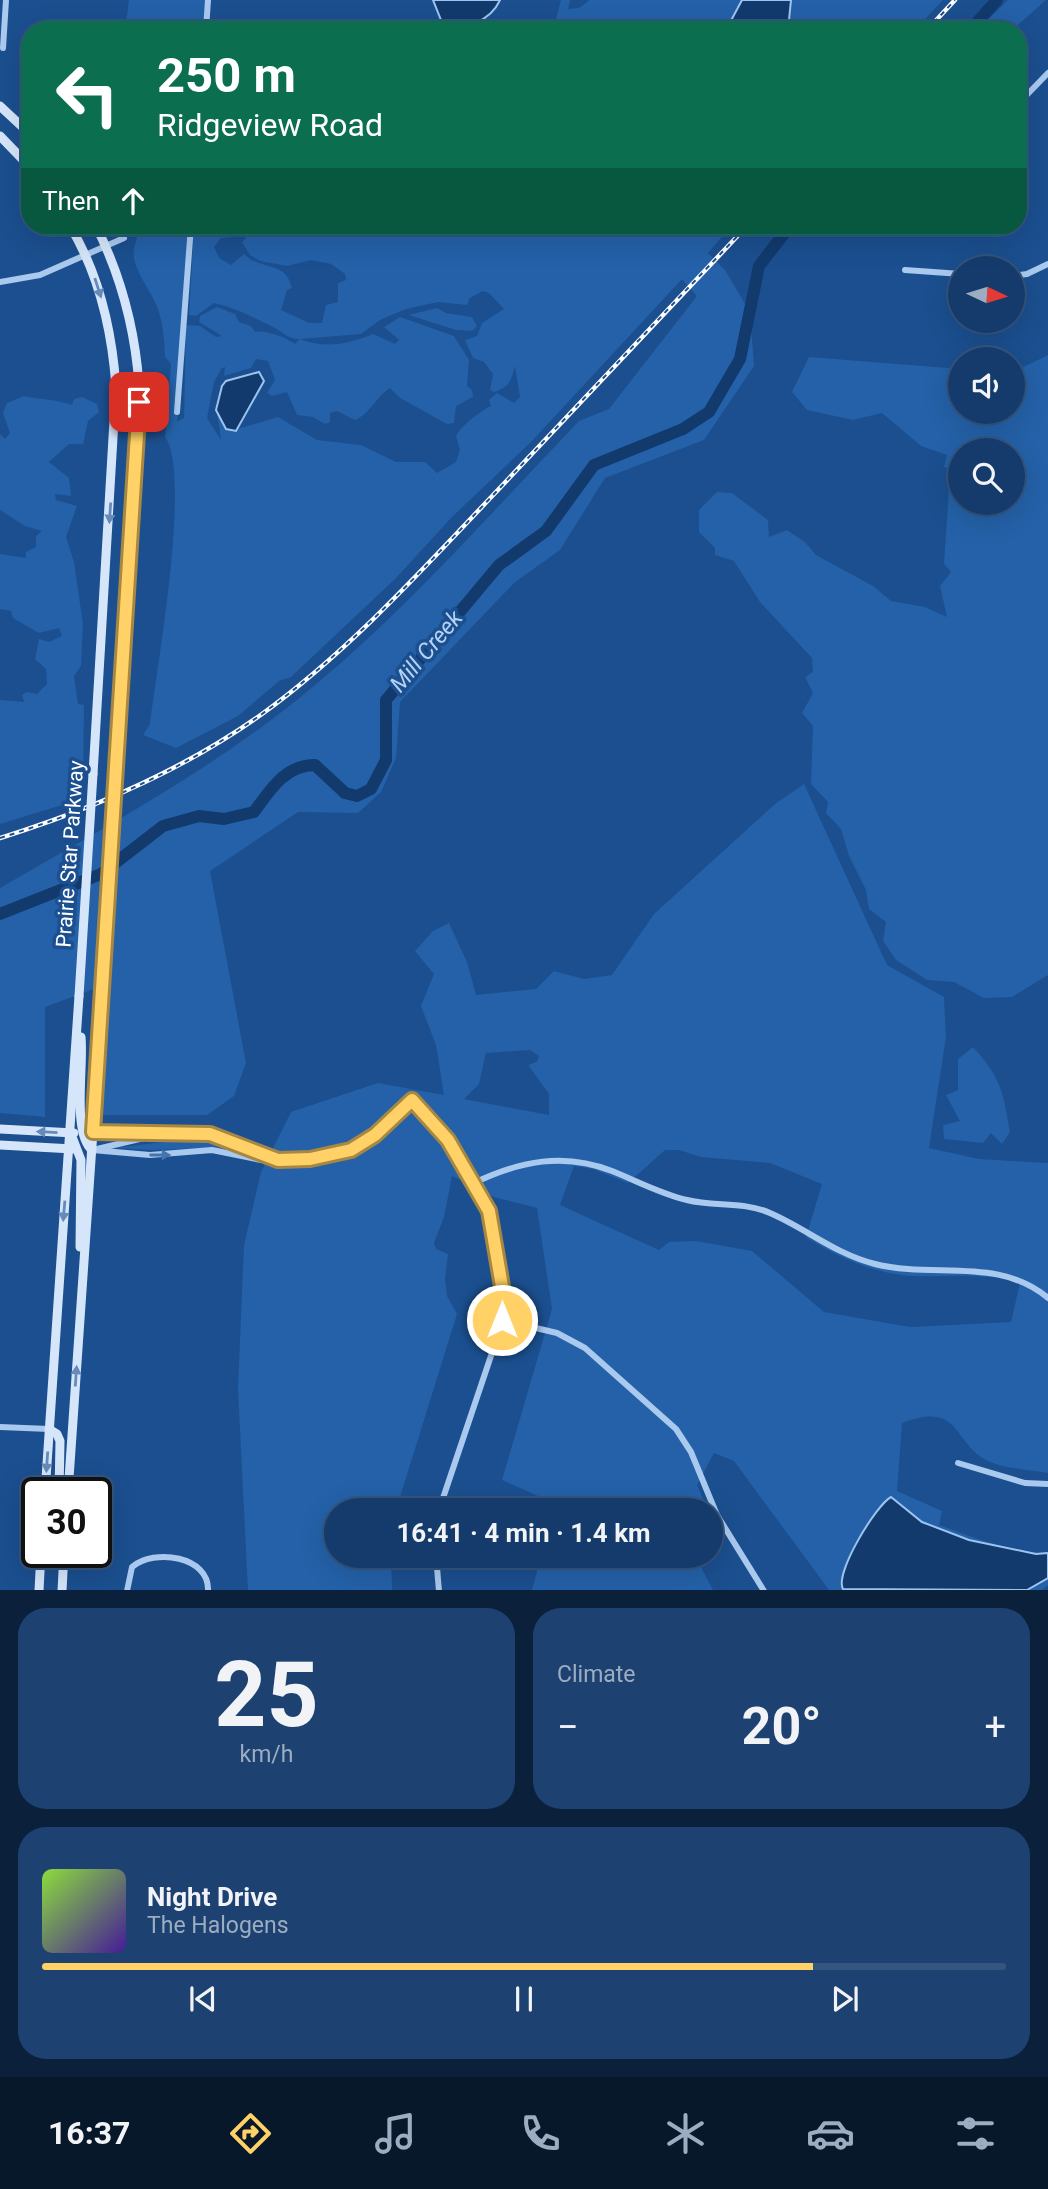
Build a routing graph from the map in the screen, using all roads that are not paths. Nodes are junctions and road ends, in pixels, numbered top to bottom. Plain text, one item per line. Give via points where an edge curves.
1 (6, 0) edge
2 (208, 0) edge
3 (207, 21) edge
4 (3, 48) dead end
5 (1048, 73) edge
6 (1027, 95) edge
7 (0, 106) edge
8 (21, 126) edge
9 (0, 136) edge
10 (21, 158) edge
11 (75, 235) edge
12 (100, 235) edge
13 (190, 235) edge
14 (124, 237) dead end
15 (106, 246) junction
16 (85, 255) junction
17 (1048, 264) edge
18 (905, 270) dead end
19 (948, 273) edge
20 (1026, 274) edge
21 (0, 282) edge
22 (177, 412) dead end
23 (77, 1020) junction
24 (0, 1129) edge
25 (93, 1132) junction
26 (70, 1133) junction
27 (81, 1134) junction
28 (158, 1135) junction
29 (0, 1145) edge
30 (92, 1150) junction
31 (76, 1152) junction
32 (278, 1160) junction
33 (474, 1183) junction
34 (83, 1259) junction
35 (1048, 1297) edge
36 (502, 1320) junction
37 (0, 1427) edge
38 (49, 1429) junction
39 (958, 1463) dead end
40 (46, 1477) edge
41 (59, 1477) edge
42 (69, 1477) edge
43 (1048, 1484) edge
44 (443, 1498) edge
45 (40, 1568) edge
46 (63, 1568) edge
47 (437, 1568) edge
48 (39, 1590) edge
49 (62, 1590) edge
50 (127, 1590) edge
51 (208, 1590) edge
52 (439, 1590) edge
53 (763, 1590) edge

1 - 4 street
2 - 3 street
5 - 6 street
7 - 8 main road
9 - 10 main road
11 - 16 main road, Prairie Star Parkway
12 - 15 main road, Prairie Star Parkway
13 - 22 street
14 - 15 street
15 - 16 street
15 - 25 main road, Prairie Star Parkway, bridge via 129,317 139,402
16 - 21 street via 31,278
16 -> 23 main road, Prairie Star Parkway, bridge via 107,319 117,406
17 - 20 street
18 - 19 street
23 - 26 main road, Prairie Star Parkway
23 - 27 main road via 83,1066
26 -> 24 main road
25 - 27 main road
25 - 28 street
25 - 30 main road, Prairie Star Parkway
26 - 27 main road
26 - 31 main road, Prairie Star Parkway
27 - 30 main road
28 - 30 street
28 - 32 street via 210,1134
29 - 31 main road
30 - 31 main road
30 -> 32 street via 150,1155 212,1150
30 - 34 main road, Prairie Star Parkway
31 - 34 main road
31 -> 38 main road, Prairie Star Parkway via 67,1170
32 - 33 street via 351,1150 375,1135 412,1100 448,1140
33 - 35 street via 531,1162 587,1163 686,1200 759,1209 831,1248 870,1263 921,1272 997,1272 1020,1279
33 - 36 street via 489,1211 504,1298
42 -> 34 main road, Prairie Star Parkway
36 - 44 street
36 - 53 street via 557,1333 585,1348 676,1429 691,1452 717,1515
37 - 38 street
38 -> 40 main road, Prairie Star Parkway
38 - 41 main road via 60,1441
39 - 43 street via 1025,1483
45 - 48 main road
46 - 49 main road
47 - 52 street
50 - 51 street via 128,1577 138,1562 149,1558 184,1560 203,1569

